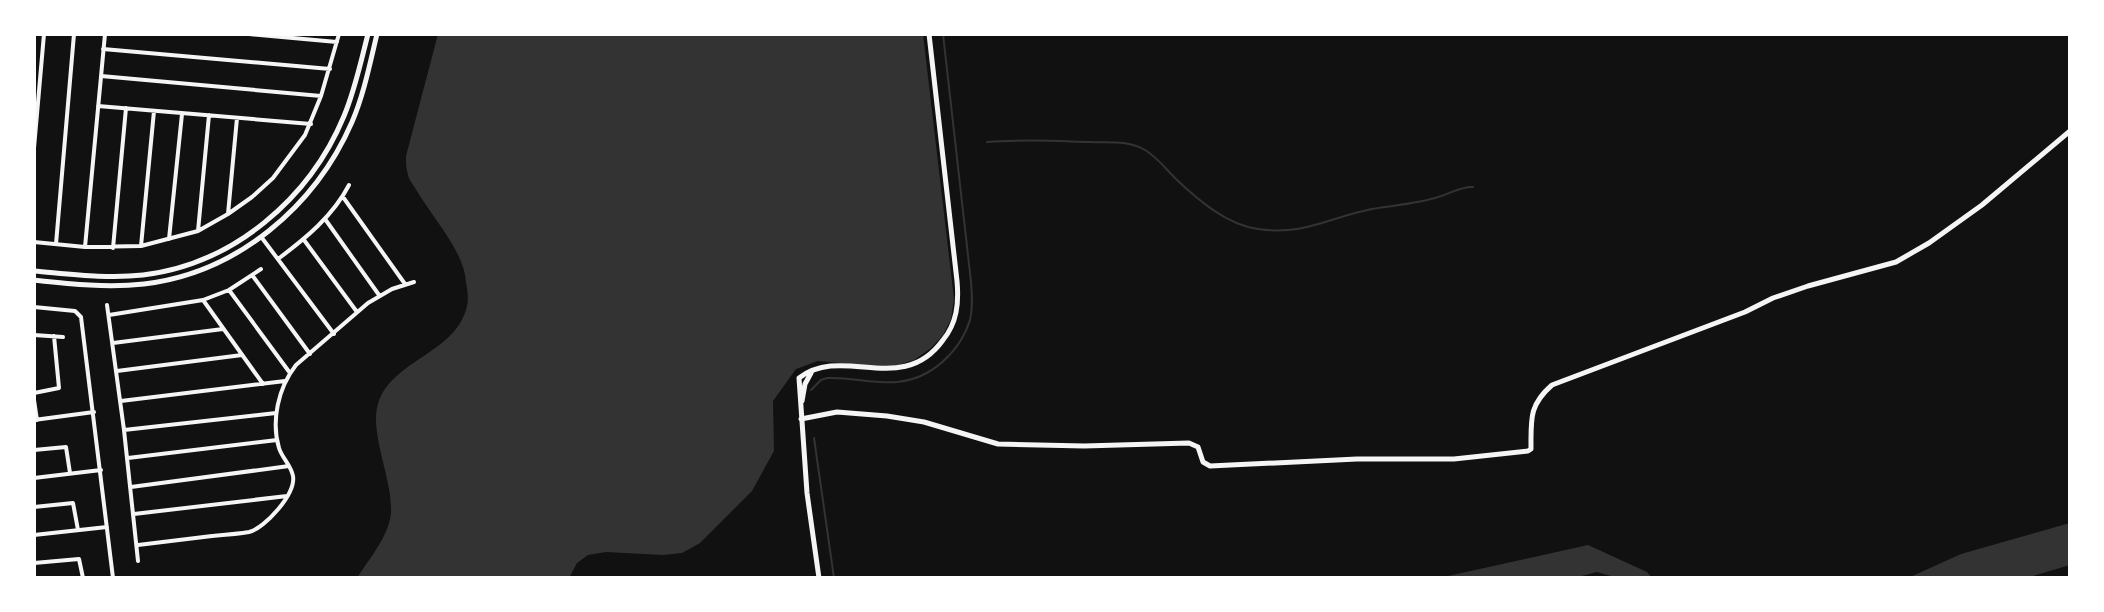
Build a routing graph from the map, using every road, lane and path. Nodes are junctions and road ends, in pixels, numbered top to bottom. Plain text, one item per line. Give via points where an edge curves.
1 (44, 34) edge
2 (74, 34) edge
3 (105, 34) edge
4 (249, 34) edge
5 (339, 34) edge
6 (368, 34) edge
7 (377, 34) edge
8 (929, 34) edge
9 (337, 42) junction
10 (34, 44) edge
11 (43, 44) junction
12 (103, 49) junction
13 (330, 69) junction
14 (37, 72) edge
15 (101, 76) junction
16 (321, 96) junction
17 (36, 99) edge
18 (98, 106) junction
19 (126, 108) junction
20 (154, 111) junction
21 (182, 113) junction
22 (209, 115) junction
23 (237, 118) junction
24 (311, 124) junction
25 (35, 128) edge
26 (2070, 131) edge
27 (34, 148) edge
28 (349, 185) dead end
29 (343, 197) junction
30 (228, 214) junction
31 (325, 219) junction
32 (198, 231) junction
33 (262, 238) junction
34 (169, 239) junction
35 (304, 240) junction
36 (34, 242) edge
37 (56, 244) junction
38 (141, 246) junction
39 (85, 247) junction
40 (113, 248) junction
41 (278, 259) junction
42 (261, 269) dead end
43 (34, 271) edge
44 (252, 275) junction
45 (34, 280) edge
46 (414, 282) dead end
47 (405, 284) junction
48 (229, 290) junction
49 (380, 295) junction
50 (203, 300) junction
51 (107, 305) dead end
52 (34, 307) edge
53 (357, 312) junction
54 (109, 315) junction
55 (223, 329) junction
56 (334, 334) junction
57 (34, 335) edge
58 (54, 336) junction
59 (63, 337) dead end
60 (113, 343) junction
61 (310, 354) junction
62 (242, 355) junction
63 (117, 371) junction
64 (290, 373) junction
65 (285, 381) junction
66 (263, 384) junction
67 (34, 393) edge
68 (34, 400) edge
69 (121, 401) junction
70 (94, 412) junction
71 (276, 413) junction
72 (801, 419) junction
73 (35, 420) edge
74 (124, 430) junction
75 (277, 440) junction
76 (34, 450) edge
77 (128, 458) junction
78 (289, 466) junction
79 (101, 470) junction
80 (70, 473) junction
81 (34, 478) edge
82 (131, 487) junction
83 (288, 496) junction
84 (34, 507) edge
85 (134, 514) junction
86 (107, 527) junction
87 (78, 530) junction
88 (34, 535) edge
89 (138, 545) junction
90 (138, 561) dead end
91 (34, 563) edge
92 (83, 578) edge
93 (113, 578) edge
94 (819, 578) edge

1 - 11 street
2 - 37 street
3 - 12 street
4 - 9 street
5 - 9 street
6 - 43 street via 350,102 329,146 287,203 253,232 211,255 143,275
7 - 33 street via 346,134 313,187
8 - 72 street via 958,289 954,321 939,346 911,365 818,368 806,379
9 - 13 street
10 - 11 street
11 - 14 street
12 - 13 street
12 - 15 street
13 - 16 street
14 - 17 street
15 - 16 street
15 - 18 street
16 - 24 street
17 - 25 street
18 - 19 street
18 - 39 street
19 - 20 street
19 - 40 street
20 - 21 street
20 - 38 street
21 - 22 street
21 - 34 street
22 - 23 street
22 - 32 street
23 - 24 street
23 - 30 street
24 - 30 street via 273,178
25 - 27 street
26 - 72 street via 1982,205 1896,262 1773,298 1552,385 1532,413 1528,451 1454,459 1210,466 1189,443 998,444 887,416 837,412
28 - 29 street
29 - 31 street
29 - 47 street
30 - 32 street
31 - 35 street
31 - 49 street
32 - 34 street
33 - 41 street
33 - 45 street via 199,270 159,281 99,285
34 - 38 street
35 - 41 street
35 - 53 street
36 - 37 street
37 - 39 street
38 - 40 street
39 - 40 street
41 - 56 street
42 - 44 street
44 - 48 street
44 - 61 street
46 - 47 street
47 - 49 street
48 - 50 street
48 - 64 street
49 - 53 street
50 - 54 street
50 - 55 street
51 - 54 street
52 - 70 street via 79,313
53 - 56 street
54 - 60 street
55 - 60 street
55 - 62 street
56 - 61 street
57 - 58 street
58 - 59 street
58 - 67 street via 59,388
60 - 63 street
61 - 64 street
62 - 63 street
62 - 66 street
63 - 69 street
64 - 65 street
65 - 66 street
65 - 71 street
66 - 69 street
68 - 73 street
69 - 74 street
70 - 73 street
70 - 79 street
71 - 74 street
71 - 75 street
72 - 94 street
74 - 77 street
75 - 77 street
75 - 78 street
76 - 80 street via 66,447
77 - 82 street
78 - 82 street
78 - 83 street via 293,484
79 - 80 street
79 - 86 street
80 - 81 street
82 - 85 street
83 - 85 street
83 - 89 street via 253,531
84 - 87 street via 73,503
85 - 89 street
86 - 87 street
86 - 93 street
87 - 88 street
89 - 90 street
91 - 92 street via 77,558

